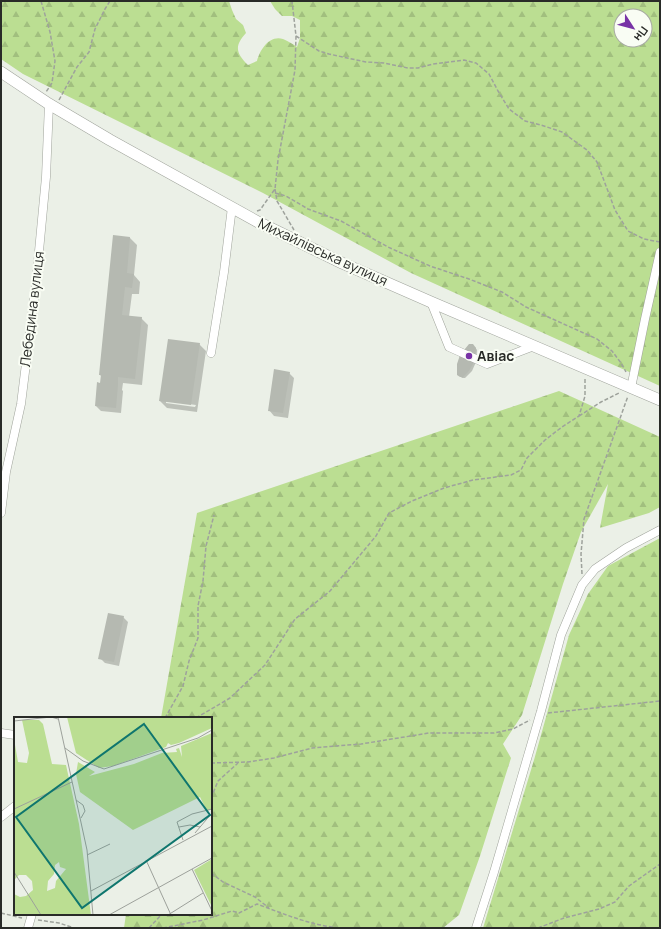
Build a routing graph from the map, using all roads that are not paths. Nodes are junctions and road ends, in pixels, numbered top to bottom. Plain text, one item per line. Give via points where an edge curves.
1 (1, 72) edge
2 (49, 103) junction
3 (232, 207) junction
4 (660, 252) edge
5 (431, 302) junction
6 (534, 346) junction
7 (211, 353) dead end
8 (632, 385) junction
9 (660, 400) edge
10 (4, 472) edge
11 (1, 514) edge
12 (660, 530) edge
13 (1, 733) edge
14 (14, 735) edge
15 (14, 807) edge
16 (1, 817) edge
17 (32, 915) edge
18 (28, 928) edge
19 (476, 928) edge

1 - 2 main road, Михайлівська вулиця
2 - 3 main road, Михайлівська вулиця via 110,140
2 - 10 street, Лебедина вулиця via 46,176 36,283 20,404
3 - 5 main road, Михайлівська вулиця via 342,263
3 - 7 street
4 - 8 street
5 - 6 main road, Михайлівська вулиця
5 - 6 street via 449,347 487,364
6 - 8 main road, Михайлівська вулиця
8 - 9 main road, Михайлівська вулиця
10 - 11 street, Лебедина вулиця
12 - 19 street via 626,548 595,569 582,584 561,635 541,714
13 - 14 street
15 - 16 street
17 - 18 street

